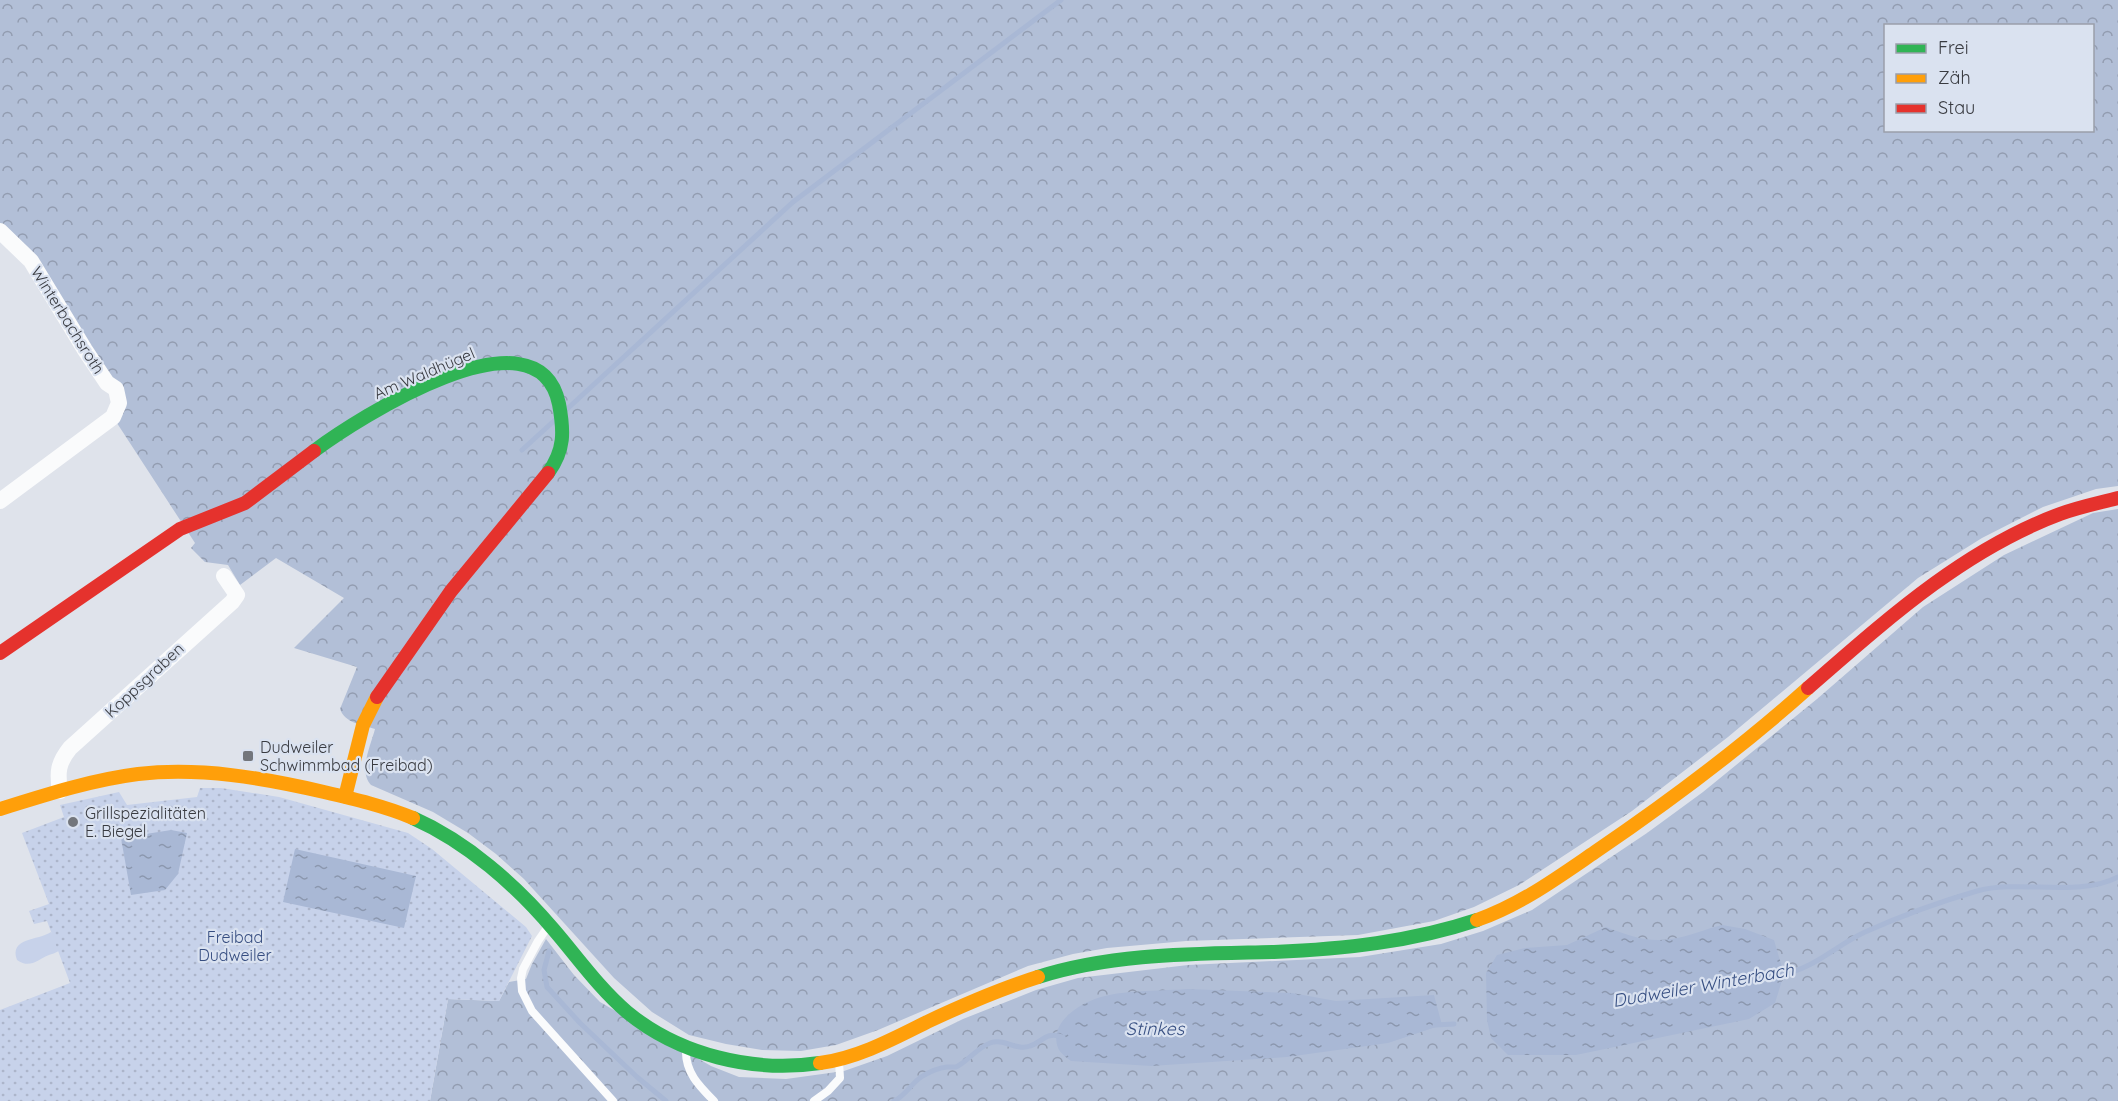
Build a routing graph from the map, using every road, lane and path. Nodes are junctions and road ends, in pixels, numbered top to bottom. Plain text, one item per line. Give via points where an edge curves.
1 (0, 231) edge
2 (2118, 498) edge
3 (0, 501) edge
4 (224, 576) dead end
5 (0, 653) edge
6 (60, 791) junction
7 (345, 797) junction
8 (0, 808) edge
9 (549, 925) junction
10 (686, 1046) junction
11 (839, 1059) junction
12 (613, 1101) edge
13 (714, 1101) edge
14 (814, 1101) edge

1 - 3 street, Winterbachsroth via 42,276 85,350 116,389 119,403 113,417
2 - 11 main road via 2087,504 2044,520 1990,546 1931,584 1734,751 1649,815 1527,898 1477,920 1437,933 1359,946 1109,960 1074,967 1031,979
4 - 6 street, Koppsgraben via 237,595 232,602 70,748 57,768
5 - 7 main road, Am Waldhügel via 180,529 245,503 362,418 439,381 496,362 530,365 556,391 561,412 561,452 451,591 378,696 363,725
6 - 7 main road via 136,774 199,771 258,778
6 - 8 main road
7 - 9 main road via 402,814 446,835 486,864
9 - 10 main road via 616,1001 645,1025
9 - 12 lane via 523,969 522,991 532,1011
10 - 11 main road via 746,1063 802,1065
10 - 13 lane via 685,1058 695,1083
11 - 14 lane via 840,1078

